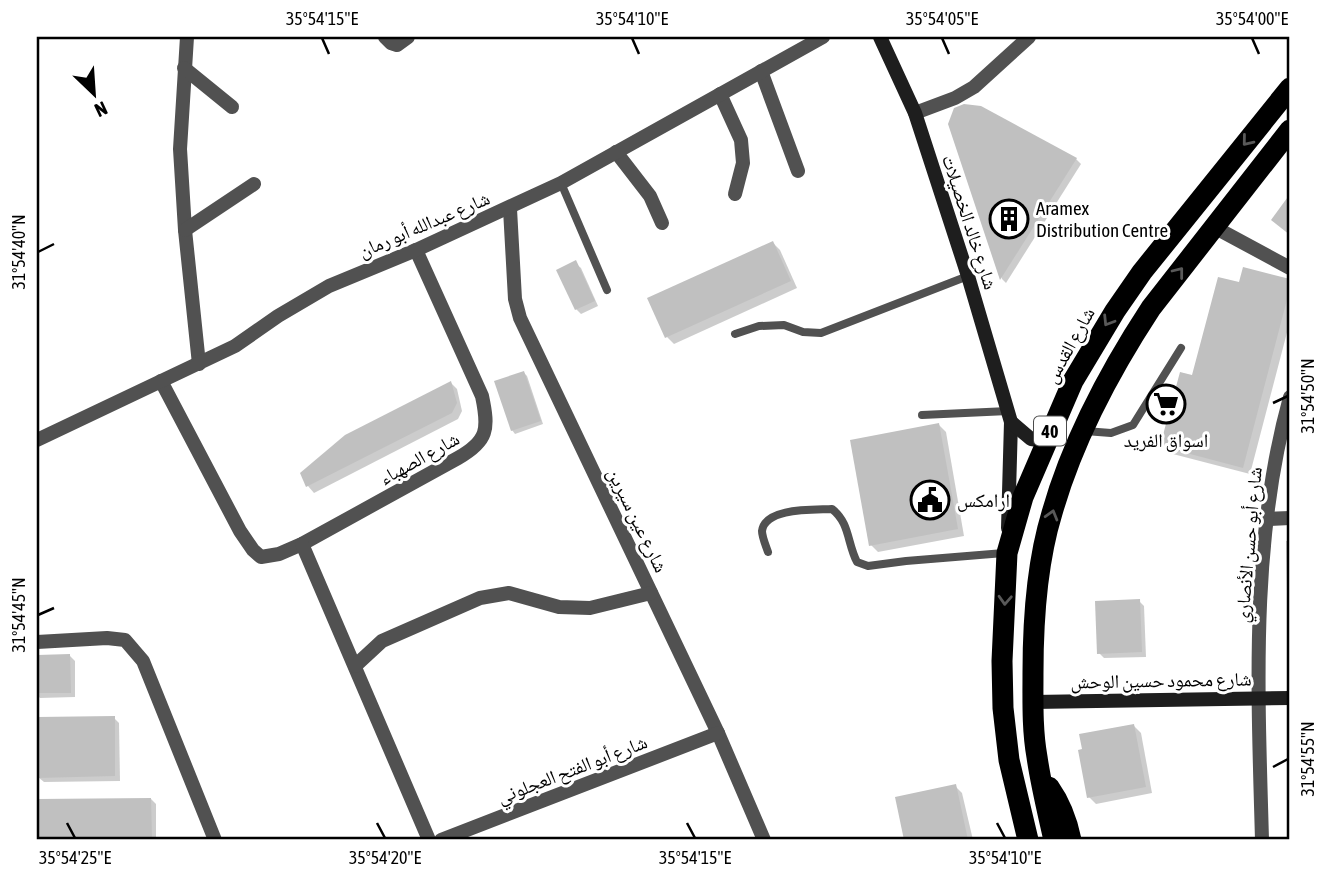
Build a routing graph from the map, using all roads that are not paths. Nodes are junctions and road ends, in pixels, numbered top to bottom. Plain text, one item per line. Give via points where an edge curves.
1 (187, 37) edge
2 (385, 37) edge
3 (408, 37) edge
4 (822, 37) edge
5 (880, 37) edge
6 (1029, 37) edge
7 (184, 68) junction
8 (761, 71) junction
9 (1290, 88) edge
10 (720, 94) junction
11 (232, 107) dead end
12 (915, 113) junction
13 (1290, 130) edge
14 (616, 152) junction
15 (798, 172) dead end
16 (561, 183) junction
17 (254, 184) dead end
18 (736, 194) dead end
19 (510, 209) junction
20 (662, 223) dead end
21 (1214, 227) junction
22 (185, 230) junction
23 (415, 250) junction
24 (1290, 268) edge
25 (968, 276) junction
26 (607, 290) dead end
27 (735, 334) dead end
28 (1181, 348) dead end
29 (199, 364) junction
30 (161, 382) junction
31 (1290, 397) edge
32 (922, 415) dead end
33 (1010, 417) junction
34 (1082, 430) junction
35 (37, 440) edge
36 (1045, 441) junction
37 (1290, 518) edge
38 (1267, 519) junction
39 (302, 544) junction
40 (768, 552) dead end
41 (1007, 553) junction
42 (651, 593) junction
43 (37, 642) edge
44 (355, 666) junction
45 (1258, 698) junction
46 (1290, 698) edge
47 (1033, 702) junction
48 (718, 733) junction
49 (1041, 777) junction
50 (215, 840) edge
51 (429, 840) edge
52 (441, 840) edge
53 (764, 840) edge
54 (1028, 840) edge
55 (1054, 840) edge
56 (1071, 840) edge
57 (1262, 840) edge

1 - 7 street
2 - 3 street via 397,45
4 - 8 street, شارع عبدالله أبو رمان
5 - 12 street, شارع خالد الخصيلات
6 - 12 street via 974,87
7 - 11 street
7 - 22 street via 180,149
8 - 10 street, شارع عبدالله أبو رمان
8 - 15 street
9 -> 36 highway, شارع القدس / 40 via 1142,272 1085,360
10 - 14 street, شارع عبدالله أبو رمان
10 - 18 street via 741,140 743,163
12 - 25 street, شارع خالد الخصيلات
13 - 21 highway, 40
14 - 16 street, شارع عبدالله أبو رمان
14 - 20 street via 650,196
16 - 19 street, شارع عبدالله أبو رمان
16 - 26 lane
17 - 22 street
19 - 23 street, شارع عبدالله أبو رمان
19 - 42 street, شارع عين سيرين via 520,318
21 - 24 street
34 -> 21 highway, 40 via 1138,329
22 - 29 street
23 - 29 street, شارع عبدالله أبو رمان via 328,286
23 - 39 street, شارع الصهباء via 482,397 484,436 474,449
25 - 27 lane via 821,333 784,325
25 - 33 street, شارع خالد الخصيلات
28 - 34 lane via 1133,425 1111,433
29 - 30 street, شارع عبدالله أبو رمان
30 - 35 street, شارع عبدالله أبو رمان
30 - 39 street, شارع الصهباء via 253,550 261,557
31 - 38 street, شارع أبو حسن الأنصاري
32 - 33 lane
33 - 36 street via 1031,439
33 - 41 street, شارع خالد الخصيلات
47 -> 34 highway, 40 via 1033,634 1045,543
36 - 41 highway, شارع القدس / 40
37 - 38 street
38 - 45 street, شارع أبو حسن الأنصاري
39 - 44 street
40 - 41 lane via 762,532 774,516 832,509 847,527 857,562 868,566
41 -> 54 highway, شارع القدس / 40 via 1003,708 1009,760
42 - 44 street via 590,608 559,607 509,593 480,598 382,641
42 - 48 street, شارع عين سيرين
43 - 50 street via 125,640 143,661
44 - 51 street
45 - 46 street, شارع محمود حسين الوحش
45 - 47 street, شارع محمود حسين الوحش
45 - 57 street, شارع أبو حسن الأنصاري
47 - 49 highway, 40
48 - 52 street, شارع أبو الفتح العجلوني
48 - 53 street, شارع عين سيرين
49 - 55 highway, 40
49 - 56 highway via 1059,801

